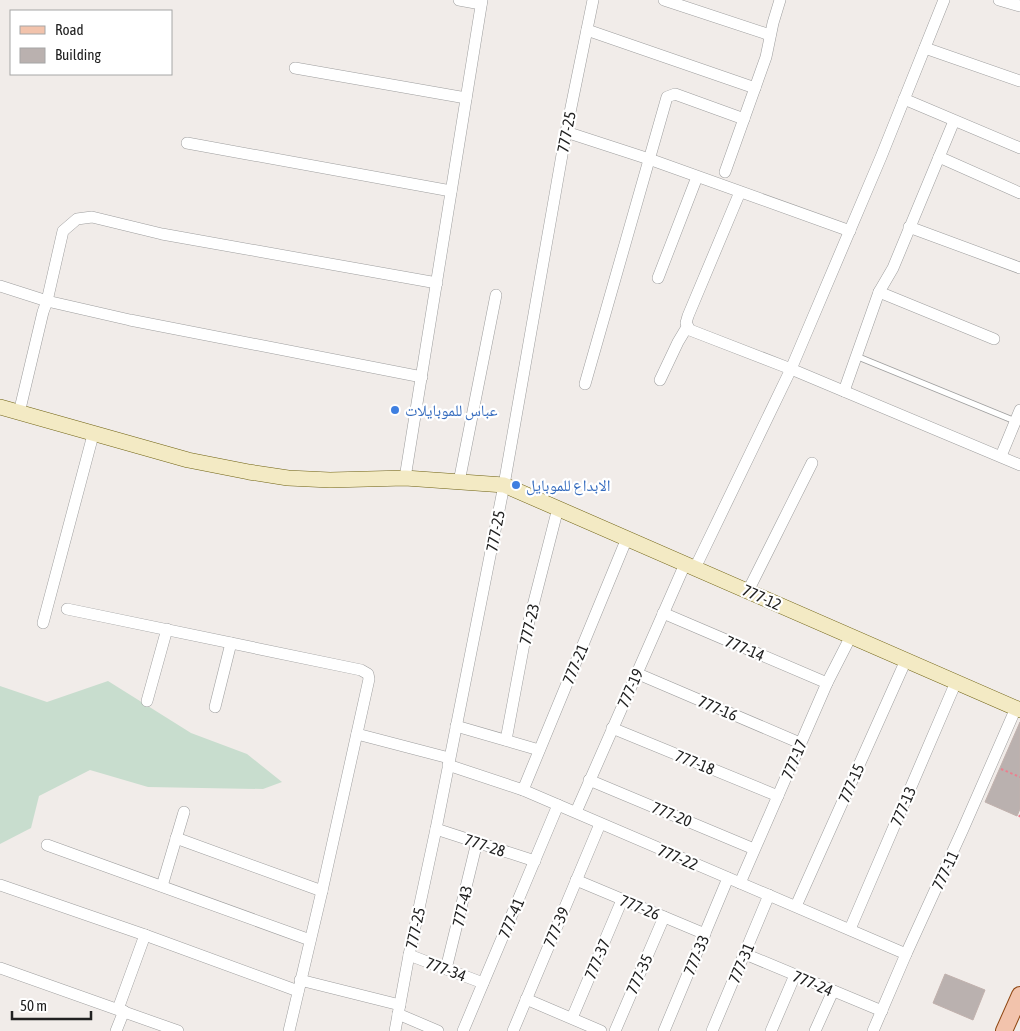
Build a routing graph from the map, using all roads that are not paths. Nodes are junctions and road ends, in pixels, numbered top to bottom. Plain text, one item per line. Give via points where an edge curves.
1 (460, 0) edge
2 (594, 0) edge
3 (664, 0) edge
4 (780, 0) edge
5 (944, 0) edge
6 (999, 0) edge
7 (481, 2) edge
8 (1020, 6) edge
9 (588, 30) junction
10 (770, 35) junction
11 (924, 48) junction
12 (295, 68) dead end
13 (1020, 81) edge
14 (755, 88) junction
15 (466, 98) junction
16 (904, 99) junction
17 (744, 119) junction
18 (954, 121) junction
19 (566, 132) junction
20 (187, 143) dead end
21 (1020, 148) edge
22 (939, 157) junction
23 (649, 159) junction
24 (725, 172) dead end
25 (697, 177) junction
26 (451, 190) junction
27 (740, 192) junction
28 (1020, 193) edge
29 (909, 228) junction
30 (850, 231) junction
31 (1020, 268) edge
32 (658, 278) dead end
33 (436, 283) junction
34 (0, 286) edge
35 (879, 292) junction
36 (496, 295) dead end
37 (47, 302) junction
38 (688, 327) junction
39 (994, 339) dead end
40 (856, 356) junction
41 (791, 369) junction
42 (422, 376) junction
43 (660, 380) dead end
44 (585, 384) dead end
45 (844, 391) junction
46 (0, 408) edge
47 (1020, 410) edge
48 (19, 413) junction
49 (1015, 421) junction
50 (94, 435) junction
51 (1001, 456) junction
52 (812, 462) dead end
53 (1020, 465) edge
54 (405, 478) junction
55 (460, 482) junction
56 (504, 485) junction
57 (558, 508) junction
58 (627, 538) junction
59 (690, 566) junction
60 (748, 591) junction
61 (67, 609) dead end
62 (663, 613) junction
63 (43, 623) dead end
64 (167, 630) junction
65 (851, 636) junction
66 (231, 643) junction
67 (906, 660) junction
68 (636, 673) junction
69 (827, 682) junction
70 (956, 682) junction
71 (147, 701) dead end
72 (215, 707) dead end
73 (1018, 709) edge
74 (456, 726) junction
75 (612, 728) junction
76 (357, 734) junction
77 (506, 740) junction
78 (800, 743) junction
79 (539, 750) junction
80 (449, 762) junction
81 (589, 780) junction
82 (523, 790) junction
83 (778, 796) junction
84 (558, 804) junction
85 (184, 812) dead end
86 (576, 812) junction
87 (600, 824) junction
88 (436, 829) junction
89 (176, 838) junction
90 (477, 842) junction
91 (47, 845) dead end
92 (754, 848) junction
93 (535, 861) junction
94 (728, 878) junction
95 (576, 880) junction
96 (740, 883) junction
97 (0, 885) edge
98 (162, 886) junction
99 (322, 891) junction
100 (769, 895) junction
101 (622, 900) junction
102 (796, 906) junction
103 (664, 917) junction
104 (850, 929) junction
105 (706, 934) junction
106 (145, 935) junction
107 (310, 940) junction
108 (745, 954) junction
109 (906, 954) junction
110 (409, 956) junction
111 (0, 968) edge
112 (446, 969) junction
113 (795, 975) junction
114 (483, 983) junction
115 (299, 985) junction
116 (833, 991) junction
117 (1020, 995) edge
118 (526, 999) junction
119 (121, 1010) junction
120 (399, 1010) junction
121 (882, 1011) junction
122 (572, 1018) junction
123 (116, 1031) edge
124 (178, 1031) edge
125 (289, 1031) edge
126 (395, 1031) edge
127 (438, 1031) edge
128 (463, 1031) edge
129 (513, 1031) edge
130 (601, 1031) edge
131 (614, 1031) edge
132 (664, 1031) edge
133 (712, 1031) edge
134 (771, 1031) edge
135 (816, 1031) edge
136 (873, 1031) edge
137 (1004, 1031) edge

1 - 7 street
2 - 9 street, 777-25
3 - 10 street
4 - 10 street
5 - 11 street, 777-19
6 - 8 street
7 - 15 street
9 - 14 street
9 - 19 street, 777-25
10 - 14 street
11 - 13 street
11 - 16 street, 777-19
12 - 15 street
14 - 17 street
15 - 26 street
16 - 18 street
16 - 30 street, 777-19
17 - 23 street via 671,94 667,97
17 - 24 street
18 - 21 street
18 - 22 street
19 - 23 street
19 - 56 street, 777-25
20 - 26 street
22 - 28 street
22 - 29 street
23 - 25 street
23 - 44 street
25 - 27 street
25 - 32 street
26 - 33 street
27 - 30 street
27 - 38 street via 688,316
29 - 31 street
29 - 35 street
30 - 41 street, 777-19
33 - 37 street via 162,234 92,217 77,219 64,231
33 - 42 street
34 - 37 street
35 - 39 street
35 - 40 street
36 - 55 street
37 - 42 street
37 - 48 street
38 - 41 street
38 - 43 street
40 - 45 street
40 - 49 lane
41 - 45 street
41 - 59 street, 777-19
42 - 54 street
45 - 51 street
46 - 48 street, 777-12
47 - 49 street
48 - 50 street, 777-12
49 - 51 street
50 - 54 street, 777-12 via 188,460 288,478
50 - 63 street
51 - 53 street
52 - 60 street
54 - 55 street, 777-12
55 - 56 street, 777-12
56 - 57 street, 777-12
56 - 74 street, 777-25
57 - 58 street, 777-12
57 - 77 street, 777-23 via 526,633
58 - 59 street, 777-12
58 - 79 street, 777-21
59 - 60 street, 777-12
59 - 62 street, 777-19
60 - 65 street, 777-12
61 - 64 street
62 - 68 street, 777-19
62 - 69 street, 777-14
64 - 66 street
64 - 71 street
65 - 67 street, 777-12
65 - 69 street, 777-17
66 - 72 street
66 - 76 street via 368,674
67 - 70 street, 777-12
67 - 102 street, 777-15
68 - 75 street, 777-19
68 - 78 street, 777-16
69 - 78 street, 777-17
70 - 73 street, 777-12
70 - 104 street, 777-13
73 - 109 street, 777-11
74 - 77 street
74 - 80 street, 777-25
75 - 81 street, 777-19
75 - 83 street, 777-18
76 - 80 street, 777-22
76 - 99 street
77 - 79 street
78 - 83 street, 777-17
79 - 82 street, 777-21
80 - 82 street, 777-22
80 - 88 street, 777-25
81 - 86 street, 777-19
81 - 92 street, 777-20
82 - 84 street, 777-22
83 - 92 street, 777-17
84 - 86 street, 777-22
84 - 93 street, 777-41
85 - 89 street
86 - 87 street, 777-22
87 - 94 street, 777-22
87 - 95 street, 777-39
88 - 90 street, 777-28
88 - 110 street, 777-25
89 - 98 street
89 - 99 street
90 - 93 street, 777-28
90 - 112 street, 777-43
91 - 98 street
92 - 96 street, 777-17
93 - 114 street, 777-41
94 - 96 street, 777-22
94 - 105 street, 777-33
95 - 101 street, 777-26
95 - 118 street, 777-39
96 - 100 street, 777-22
97 - 106 street
98 - 107 street
99 - 107 street
100 - 102 street, 777-22
100 - 108 street, 777-31
101 - 103 street, 777-26
101 - 122 street, 777-37
102 - 104 street, 777-22
103 - 105 street, 777-26
103 - 131 street, 777-35
104 - 109 street, 777-22
105 - 132 street, 777-33
106 - 115 street
106 - 119 street
107 - 115 street
108 - 113 street, 777-24
108 - 133 street, 777-31
109 - 121 street, 777-11
110 - 112 street, 777-34
110 - 120 street, 777-25
111 - 119 street
112 - 114 street, 777-34
113 - 116 street, 777-24
113 - 134 street
114 - 128 street, 777-41
115 - 120 street
115 - 125 street
116 - 121 street, 777-24
116 - 135 street
117 - 137 main road
118 - 122 street
118 - 129 street, 777-39
119 - 123 street
119 - 124 street
120 - 126 street, 777-25
120 - 127 street
121 - 136 street, 777-11
122 - 130 street

